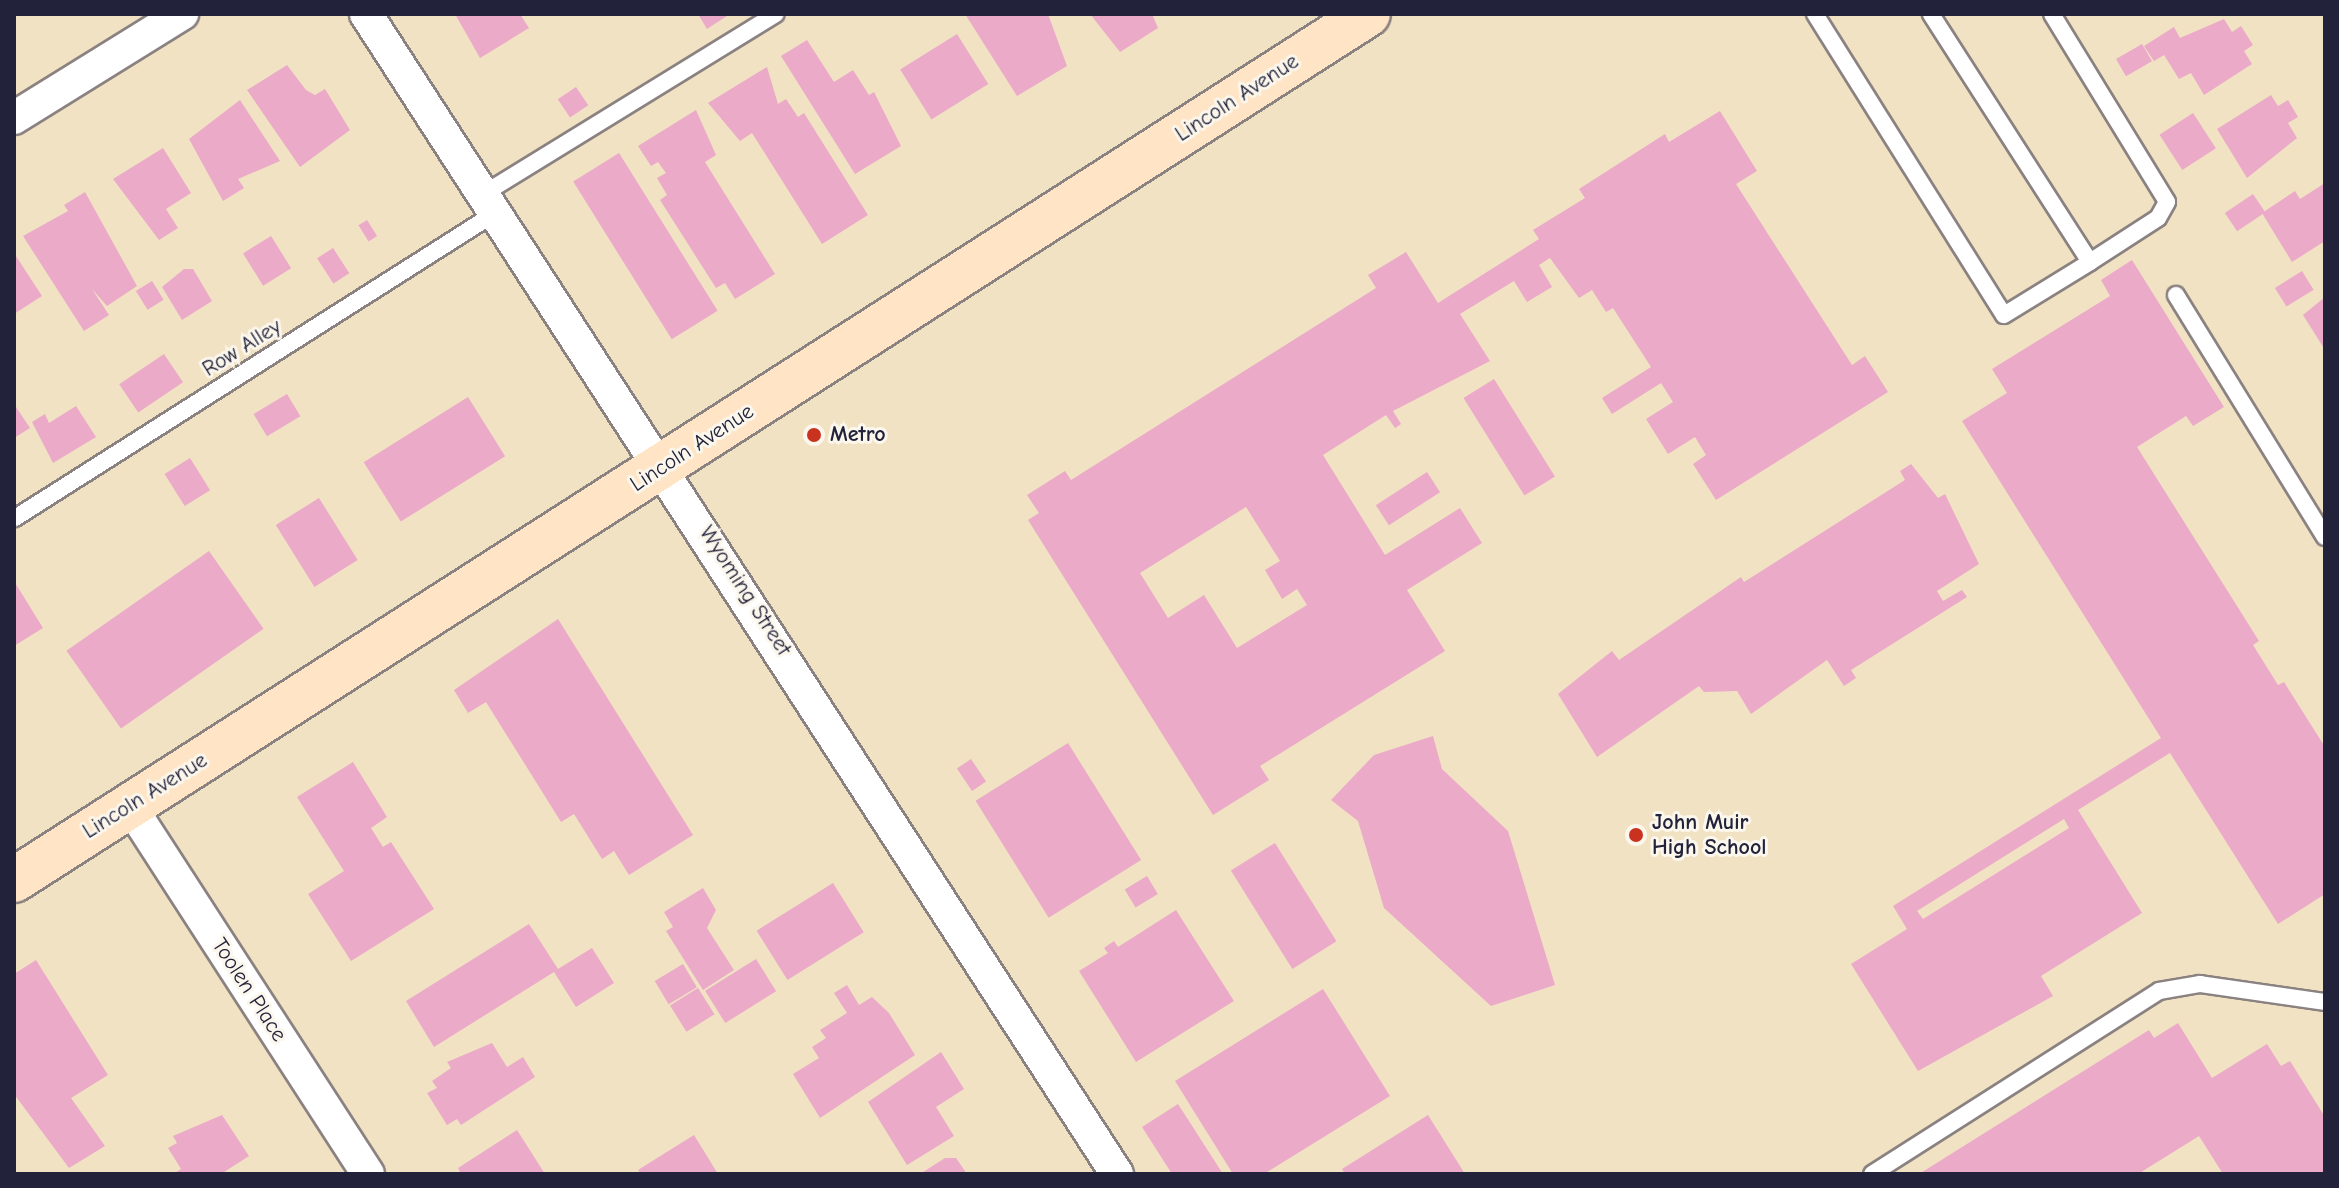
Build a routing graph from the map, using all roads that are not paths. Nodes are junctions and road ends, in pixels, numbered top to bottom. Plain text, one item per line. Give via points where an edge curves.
1 (182, 14) edge
2 (366, 14) edge
3 (776, 14) edge
4 (1368, 14) edge
5 (1815, 14) edge
6 (1931, 14) edge
7 (2052, 14) edge
8 (14, 118) edge
9 (486, 206) junction
10 (2090, 262) junction
11 (2176, 295) dead end
12 (657, 470) junction
13 (15, 518) edge
14 (2325, 537) edge
15 (130, 806) junction
16 (14, 880) edge
17 (2325, 1002) edge
18 (368, 1174) edge
19 (1117, 1174) edge
20 (1872, 1174) edge

1 - 8 street
2 - 9 street, Wyoming Street
3 - 9 lane, Row Alley
4 - 12 main road, Lincoln Avenue
5 - 10 lane via 2004,315
6 - 10 lane
7 - 10 lane via 2167,202 2158,218
9 - 12 street, Wyoming Street
9 - 13 lane, Row Alley
11 - 14 lane
12 - 15 main road, Lincoln Avenue
12 - 19 street, Wyoming Street via 704,526
15 - 16 main road, Lincoln Avenue
15 - 18 street, Toolen Place
17 - 20 lane via 2200,984 2159,991

